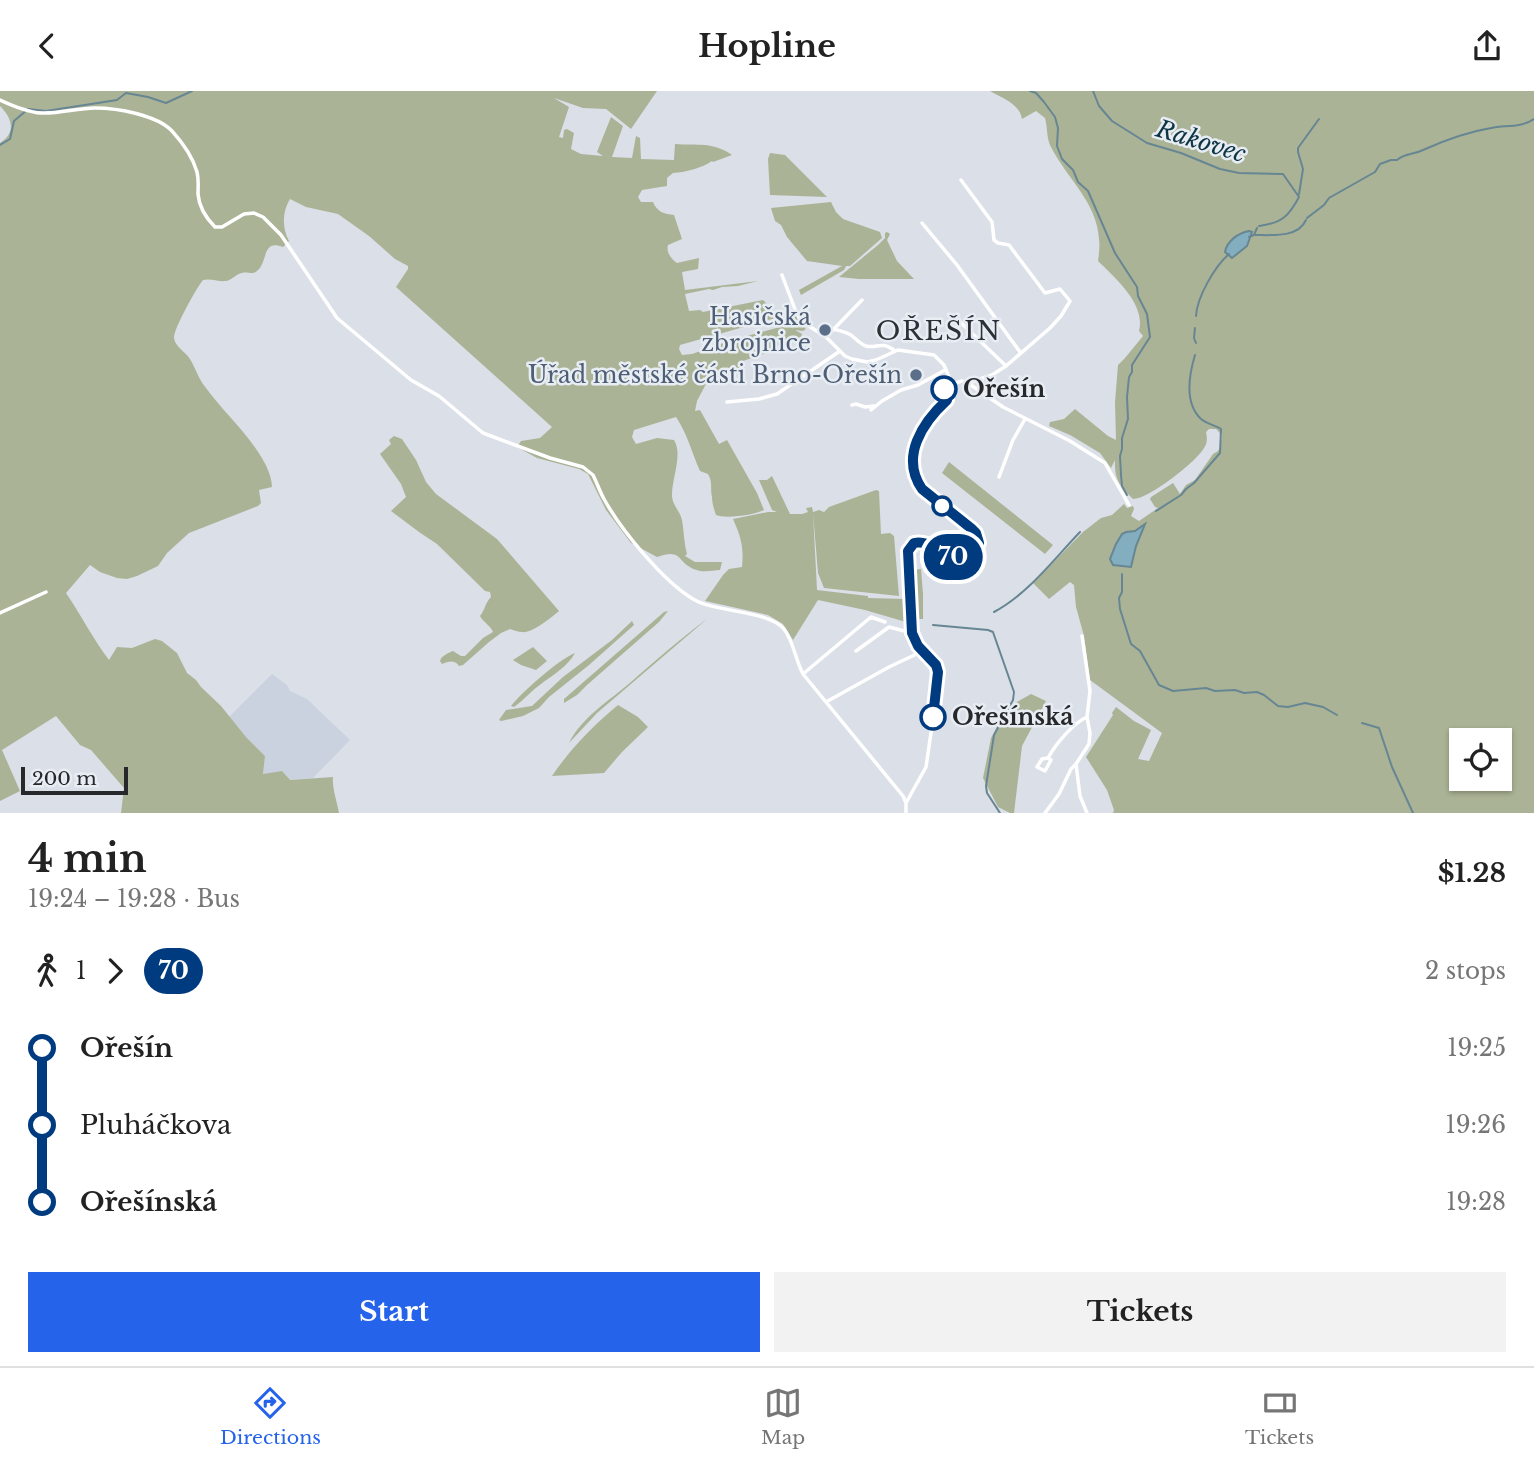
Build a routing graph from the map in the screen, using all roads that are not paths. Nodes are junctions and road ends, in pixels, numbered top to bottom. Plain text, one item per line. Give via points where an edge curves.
1 (0, 100) edge
2 (961, 180) dead end
3 (922, 223) dead end
4 (782, 275) dead end
5 (862, 300) dead end
6 (954, 316) dead end
7 (834, 329) junction
8 (826, 337) junction
9 (840, 351) junction
10 (895, 351) junction
11 (1020, 352) junction
12 (1006, 366) junction
13 (946, 369) junction
14 (968, 383) junction
15 (952, 384) junction
16 (727, 402) dead end
17 (852, 405) dead end
18 (877, 406) junction
19 (871, 410) dead end
20 (1025, 419) junction
21 (999, 477) dead end
22 (1129, 505) dead end
23 (46, 591) dead end
24 (0, 613) edge
25 (885, 622) dead end
26 (912, 633) junction
27 (1082, 636) dead end
28 (856, 651) dead end
29 (923, 651) junction
30 (803, 674) junction
31 (826, 702) junction
32 (1087, 717) junction
33 (1048, 758) dead end
34 (1076, 764) junction
35 (906, 803) junction
36 (906, 813) edge
37 (1045, 813) edge
38 (1087, 813) edge

1 - 30 street via 41,113 96,108 142,115 169,128 196,168 200,202 215,227 244,214 263,217 281,235 337,318 483,433 589,471 609,508 663,575 702,603 780,626
2 - 11 street via 992,222 994,240 1009,245 1045,293 1060,289 1070,299 1061,316
3 - 11 street
4 - 8 street via 798,317
5 - 7 street
6 - 12 street
7 - 8 street
7 - 10 street via 864,345
8 - 9 street
9 - 10 street via 867,362
9 - 16 street via 777,394
10 - 13 street via 934,355
11 - 12 street
12 - 14 street
13 - 15 street
13 - 18 street
14 - 15 street
14 - 20 street
15 - 26 street via 954,392 921,432 912,456 913,469 922,489 972,529 979,543 973,555 962,558 922,542 911,545
17 - 18 street
18 - 19 street
20 - 21 street
20 - 22 street via 1105,463
23 - 24 street
25 - 30 street via 871,617
26 - 28 street via 891,626
26 - 29 street
27 - 32 street via 1090,691
29 - 31 street
29 - 35 street via 936,665 938,682 926,767
30 - 31 street
31 - 35 street
32 - 33 street
32 - 34 street via 1089,744
34 - 37 street
34 - 38 street
35 - 36 street

